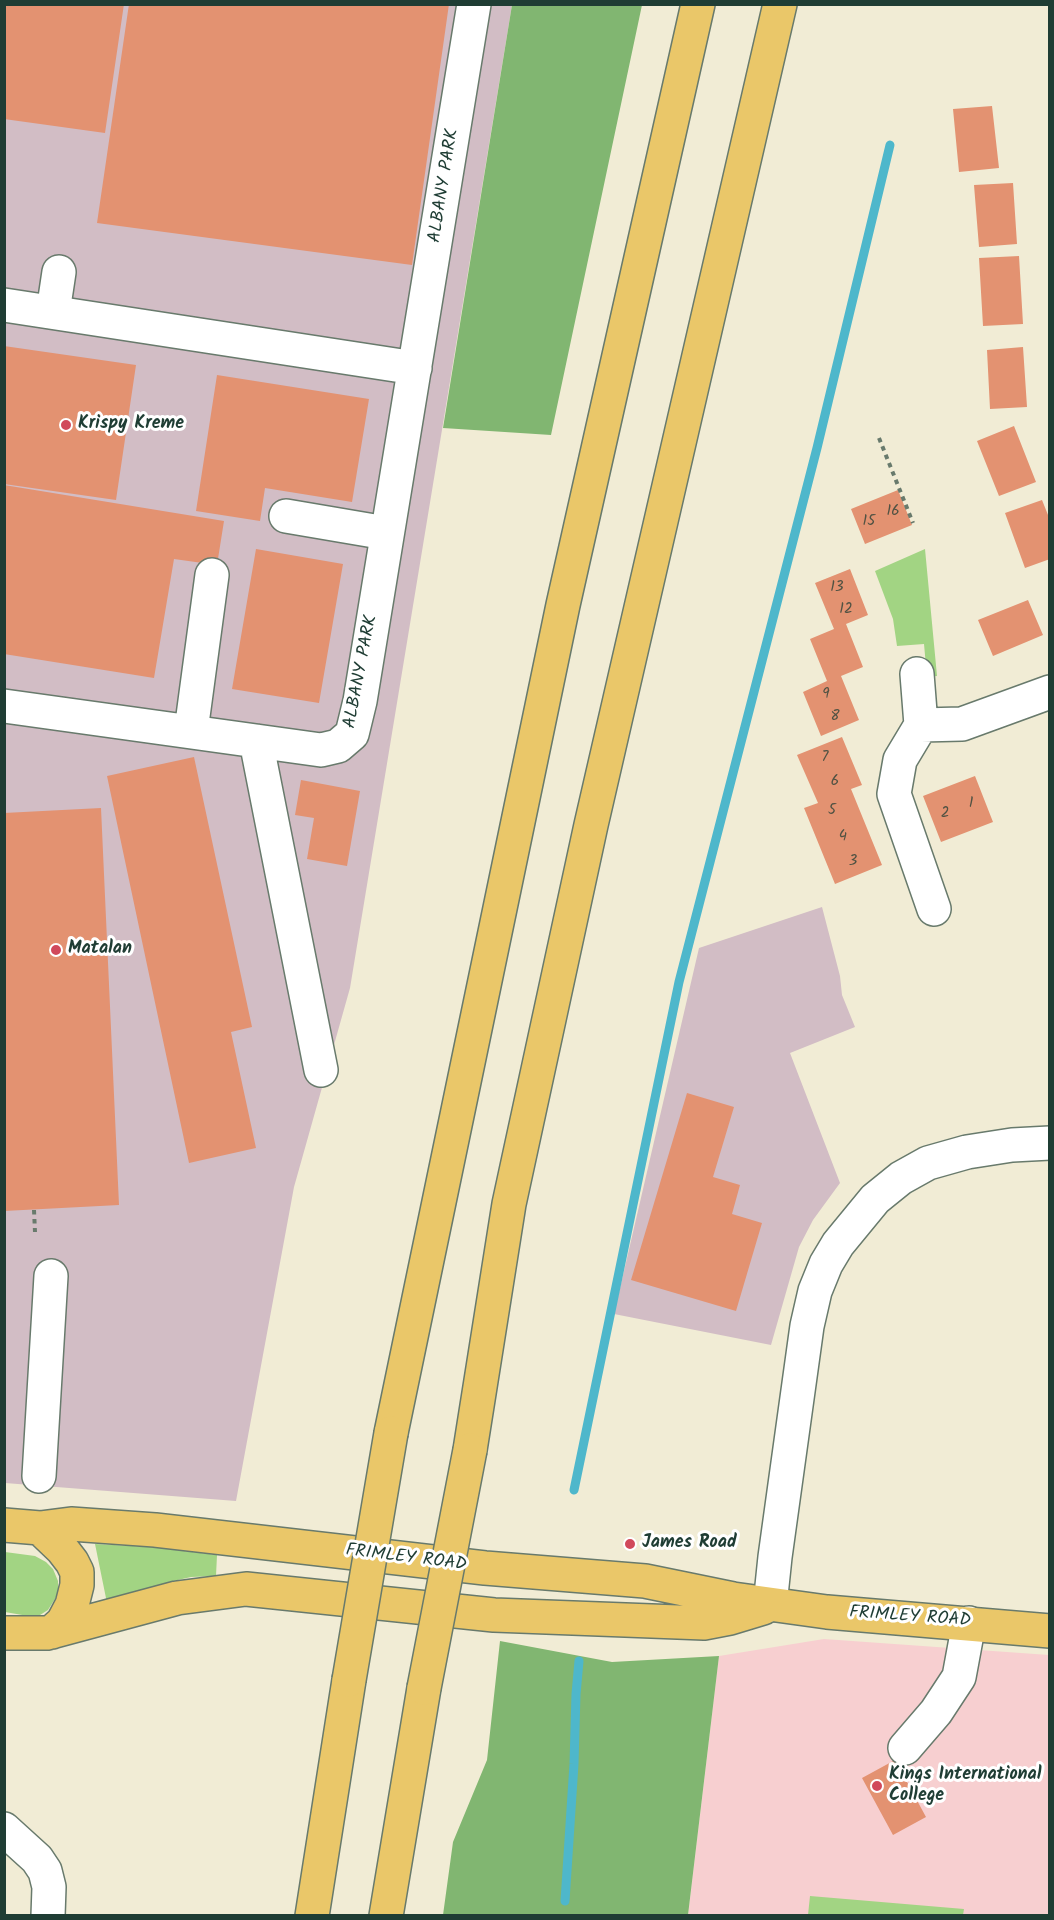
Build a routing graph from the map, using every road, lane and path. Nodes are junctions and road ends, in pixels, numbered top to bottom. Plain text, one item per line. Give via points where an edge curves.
1 (474, 4) edge
2 (698, 4) edge
3 (780, 4) edge
4 (795, 4) edge
5 (740, 176) junction
6 (59, 272) dead end
7 (4, 305) edge
8 (53, 312) junction
9 (415, 368) junction
10 (879, 438) dead end
11 (286, 516) dead end
12 (913, 523) dead end
13 (386, 533) junction
14 (212, 575) dead end
15 (917, 674) dead end
16 (1050, 692) edge
17 (4, 706) edge
18 (921, 725) junction
19 (191, 731) junction
20 (256, 741) junction
21 (934, 909) dead end
22 (321, 1070) dead end
23 (1050, 1143) edge
24 (34, 1210) dead end
25 (35, 1232) dead end
26 (51, 1276) dead end
27 (39, 1476) dead end
28 (4, 1525) edge
29 (40, 1528) junction
30 (770, 1605) junction
31 (969, 1623) junction
32 (1050, 1631) edge
33 (52, 1632) junction
34 (4, 1633) edge
35 (905, 1748) dead end
36 (4, 1829) edge
37 (48, 1916) edge
38 (312, 1916) edge
39 (386, 1916) edge

1 - 9 street, ALBANY PARK
2 - 38 main road, bridge via 563,605 391,1433
3 - 5 main road
4 - 5 main road
5 - 39 main road, bridge via 591,825 509,1204 470,1450 424,1688
6 - 8 street
7 - 8 street
8 - 9 street
9 - 13 street, ALBANY PARK
10 - 12 path
11 - 13 street
13 - 20 street, ALBANY PARK via 352,734 326,750
14 - 19 street
15 - 18 street
16 - 18 street via 962,724
17 - 19 street, ALBANY PARK
18 - 21 street via 900,759 894,794
19 - 20 street, ALBANY PARK
20 - 22 street
23 - 30 street via 966,1152 928,1163 875,1199 838,1244 815,1291 807,1326
24 - 25 path
26 - 27 street
28 - 29 main road, FRIMLEY ROAD
29 - 30 main road, FRIMLEY ROAD via 71,1524 144,1529 485,1568 645,1581
29 - 33 main road via 62,1549 76,1572 72,1605
30 - 31 main road, FRIMLEY ROAD
30 - 33 main road, FRIMLEY ROAD via 705,1623 494,1615 246,1589 177,1598
31 - 32 main road, FRIMLEY ROAD
31 - 35 street via 959,1677
33 - 34 main road, FRIMLEY ROAD
36 - 37 street via 45,1871

